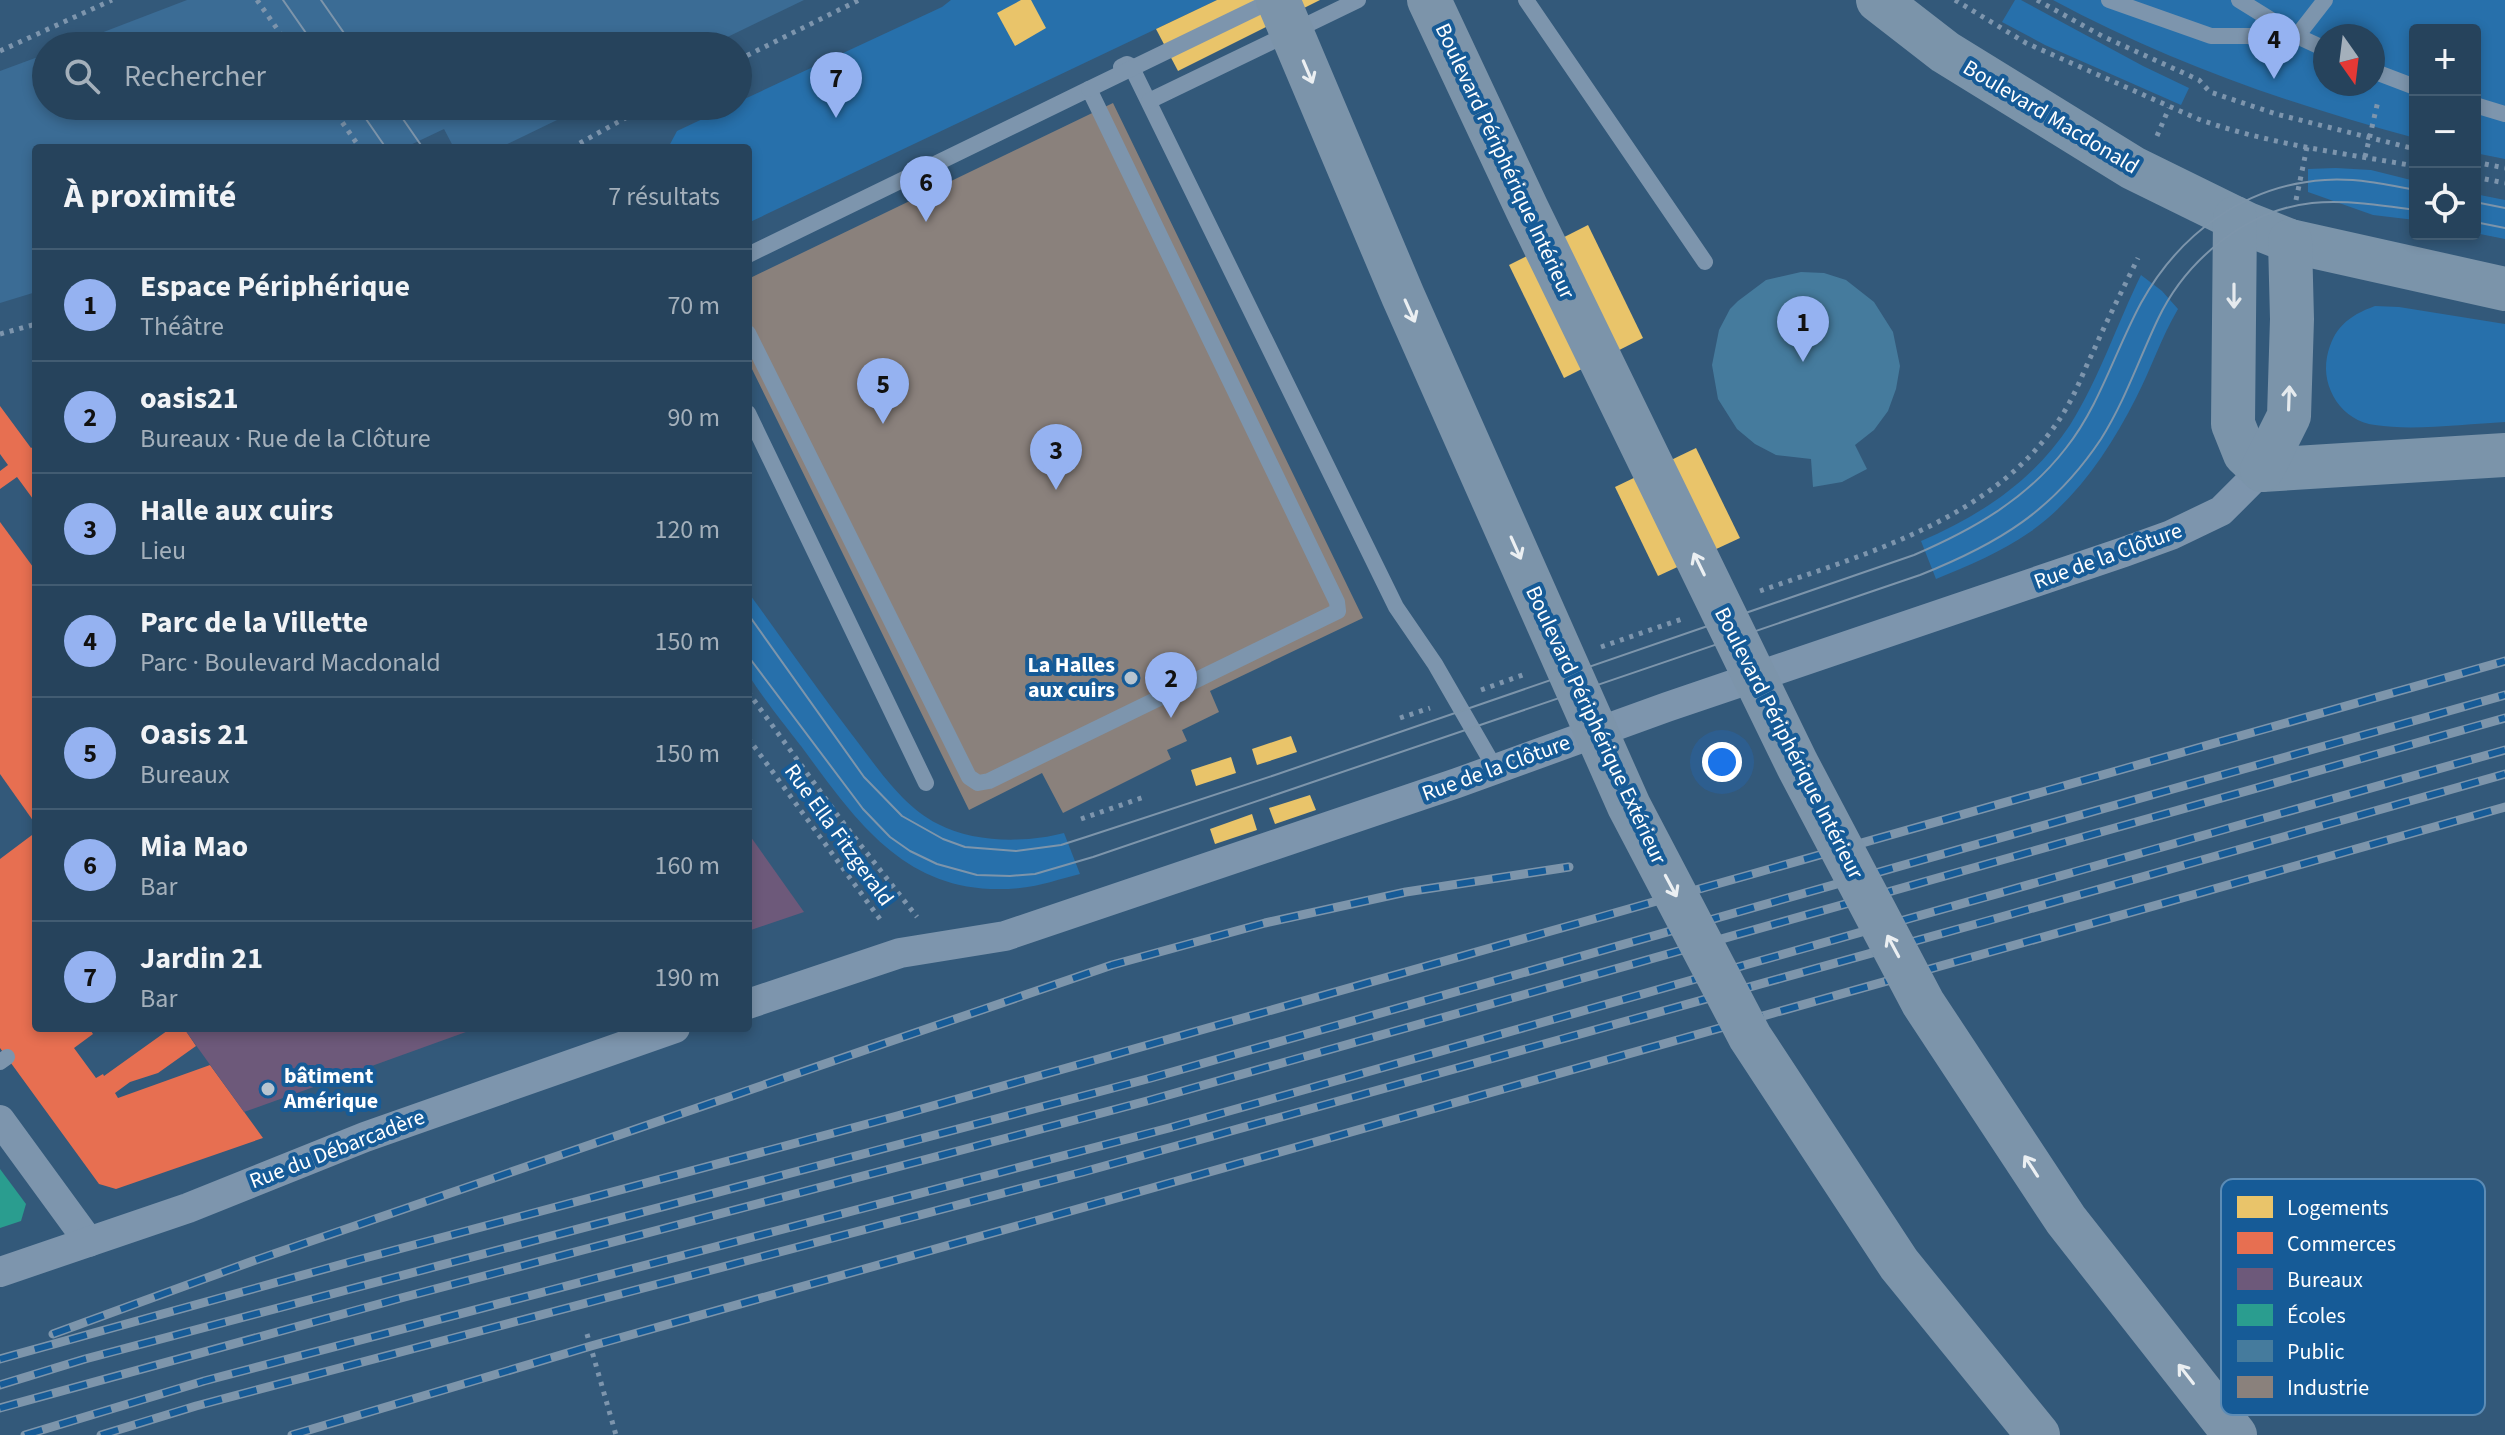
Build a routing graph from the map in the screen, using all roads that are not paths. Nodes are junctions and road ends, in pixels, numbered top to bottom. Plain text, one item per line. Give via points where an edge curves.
1 (1275, 0) edge
2 (1358, 0) edge
3 (1429, 0) edge
4 (1526, 0) edge
5 (1879, 0) edge
6 (2109, 0) edge
7 (2239, 0) edge
8 (2325, 0) edge
9 (2297, 36) junction
10 (2313, 43) edge
11 (2385, 76) edge
12 (2409, 85) edge
13 (1089, 89) junction
14 (1149, 101) junction
15 (2481, 107) edge
16 (2505, 114) edge
17 (2235, 218) junction
18 (2290, 241) junction
19 (752, 247) edge
20 (752, 253) edge
21 (1705, 262) dead end
22 (2505, 289) edge
23 (752, 341) edge
24 (752, 421) edge
25 (2505, 455) edge
26 (2262, 470) junction
27 (1495, 768) junction
28 (926, 783) dead end
29 (752, 1003) edge
30 (664, 1032) edge
31 (0, 1120) edge
32 (89, 1242) junction
33 (0, 1272) edge
34 (2038, 1435) edge
35 (2235, 1435) edge

1 - 13 lane, bridge
1 -> 34 highway, Boulevard Périphérique Extérieur, bridge via 1629,806 1750,1037 1899,1264
2 - 14 lane
35 -> 3 highway, Boulevard Périphérique Intérieur, bridge via 2066,1220 1923,1003 1797,764
4 - 21 lane
5 - 17 main road, Boulevard Macdonald via 1945,52 2133,168
6 - 9 lane via 2211,36
7 - 9 lane
8 - 9 lane
9 - 10 lane
11 - 12 lane
13 - 20 lane
13 - 23 lane via 1337,602 1336,614 978,783 969,777
14 - 19 lane via 1127,64
14 - 27 lane via 1396,607
15 - 16 lane
17 - 18 main road, Boulevard Macdonald
17 -> 26 main road via 2233,424 2245,454
18 - 22 main road, Boulevard Macdonald
26 -> 18 main road via 2289,416
24 - 28 lane
25 - 26 main road
26 - 27 street, Rue de la Clôture via 2221,511 2171,535
27 - 29 street, Rue de la Clôture via 1005,936 900,953
30 - 32 street, Rue du Débarcadère
31 - 32 street
32 - 33 street, Rue du Débarcadère

